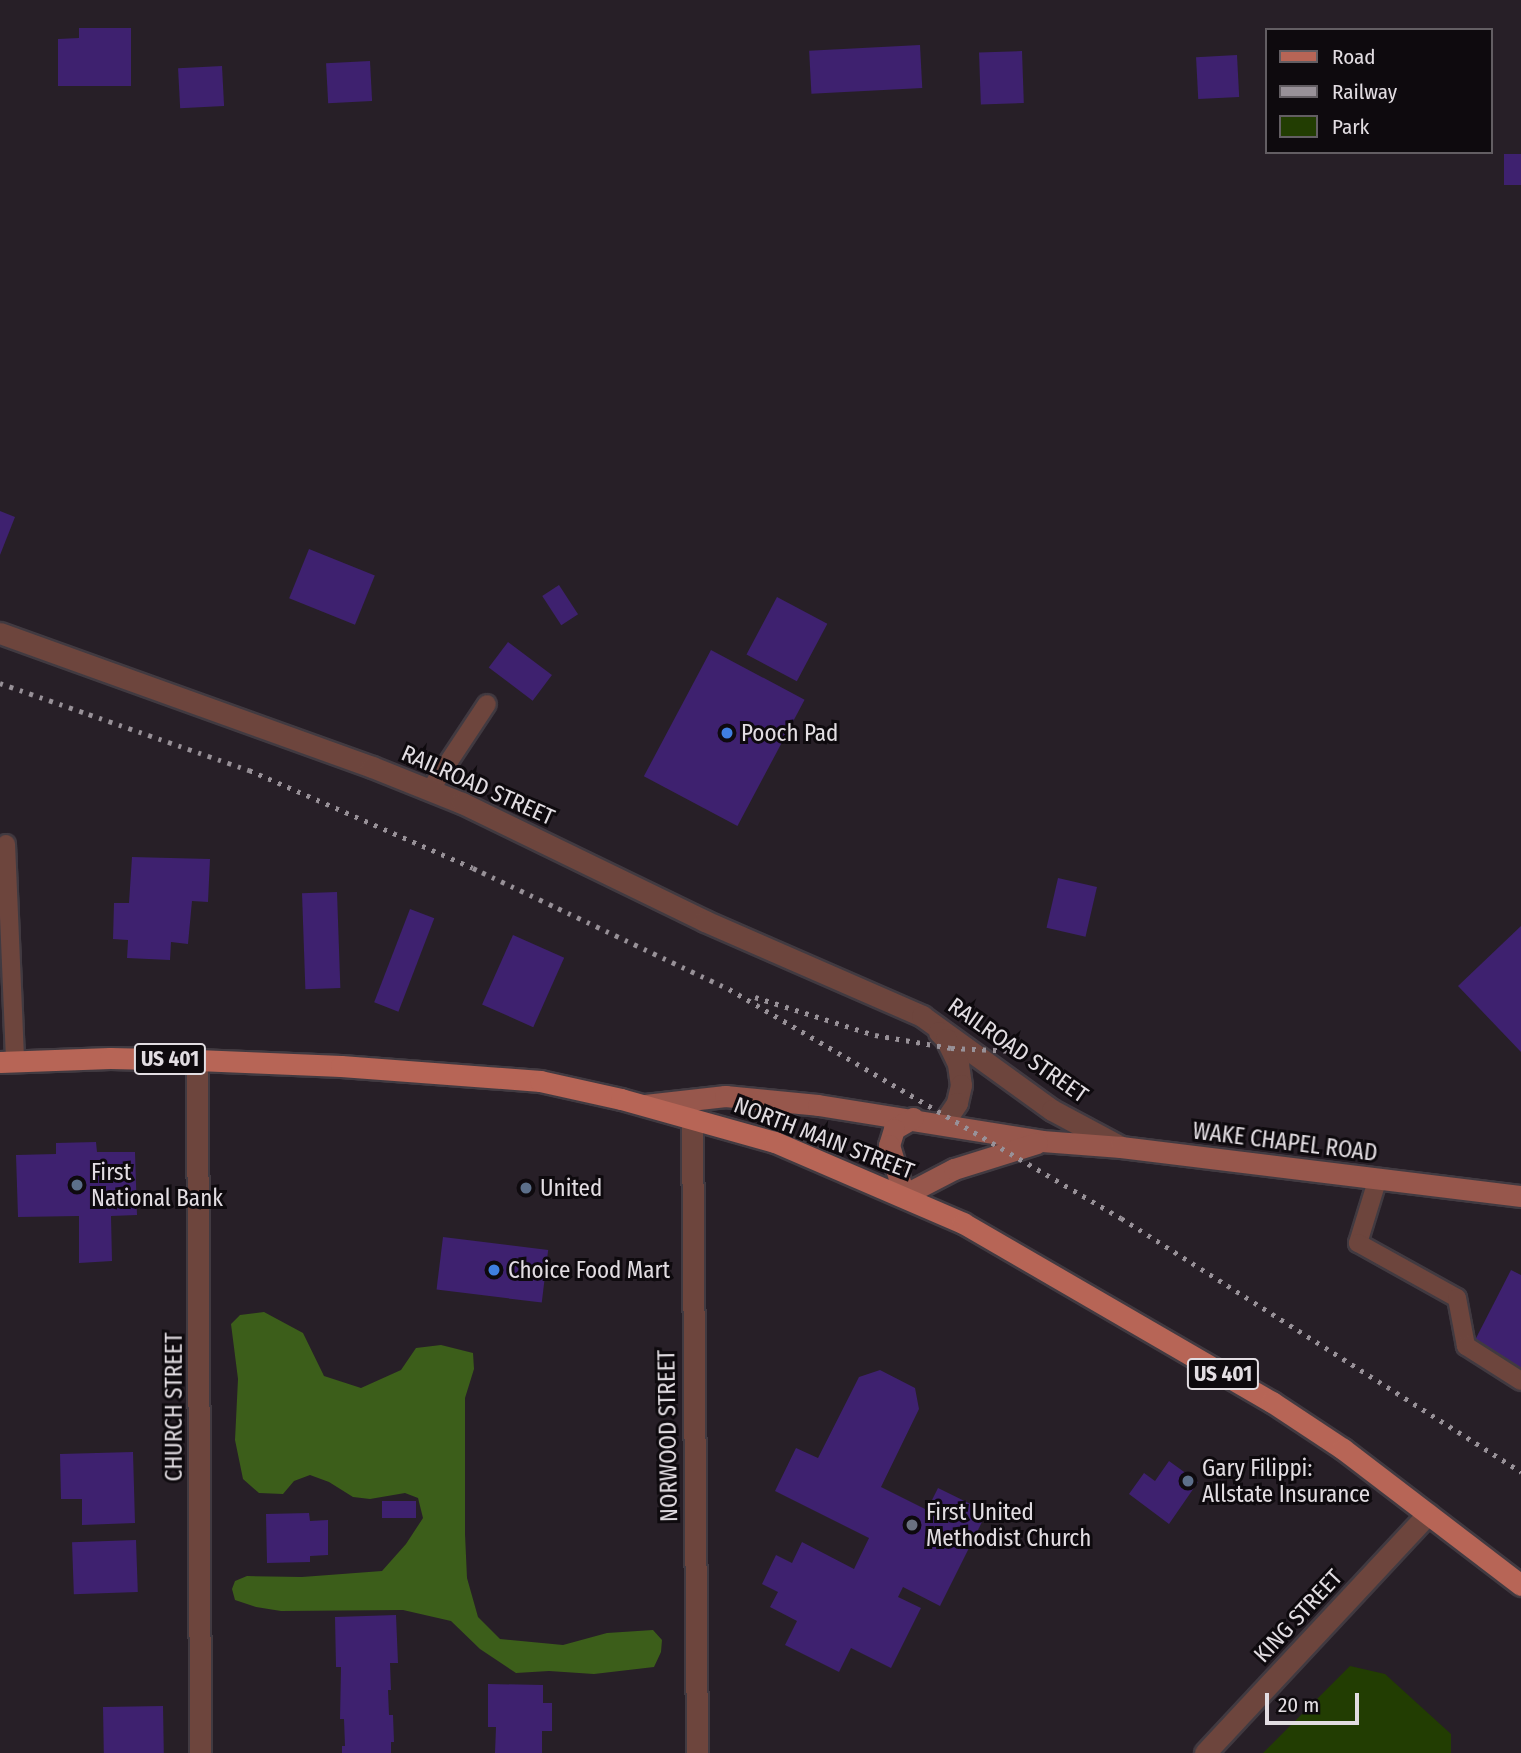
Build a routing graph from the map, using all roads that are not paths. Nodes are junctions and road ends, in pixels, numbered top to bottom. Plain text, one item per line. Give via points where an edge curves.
1 (0, 633) edge
2 (487, 704) dead end
3 (430, 790) junction
4 (6, 844) dead end
5 (922, 1016) junction
6 (197, 1060) junction
7 (8, 1061) edge
8 (643, 1105) junction
9 (692, 1118) junction
10 (913, 1118) junction
11 (943, 1124) junction
12 (1042, 1141) junction
13 (1121, 1147) junction
14 (1377, 1181) junction
15 (904, 1195) junction
16 (1521, 1196) edge
17 (1521, 1381) edge
18 (1429, 1514) junction
19 (1521, 1586) edge
20 (200, 1753) edge
21 (698, 1753) edge
22 (1205, 1753) edge

1 - 3 street, RAILROAD STREET
2 - 3 lane
3 - 5 street, RAILROAD STREET via 705,921
4 - 7 lane
5 - 11 street, RAILROAD STREET via 946,1039 958,1063 961,1085 957,1103
5 - 13 street, RAILROAD STREET via 1052,1110
6 - 7 main road, NORTH MAIN STREET / US 401
6 - 8 main road, NORTH MAIN STREET / US 401 via 541,1081
6 - 20 street, CHURCH STREET
8 - 9 main road, NORTH MAIN STREET / US 401
8 - 10 main road, WAKE CHAPEL ROAD via 725,1096
9 - 15 main road, NORTH MAIN STREET / US 401 via 775,1142
9 - 21 street, NORWOOD STREET
10 - 11 main road, WAKE CHAPEL ROAD
10 - 15 main road via 894,1129 889,1145
11 - 12 main road, WAKE CHAPEL ROAD
12 - 13 main road, WAKE CHAPEL ROAD
12 - 15 main road, WAKE CHAPEL ROAD via 954,1168
13 - 14 main road, WAKE CHAPEL ROAD
14 - 16 main road, WAKE CHAPEL ROAD
14 - 17 lane via 1357,1243 1457,1298 1466,1346
15 - 18 main road, NORTH MAIN STREET / US 401 via 1021,1254 1096,1303 1272,1402
18 - 19 main road, NORTH MAIN STREET / US 401
18 - 22 street, KING STREET

